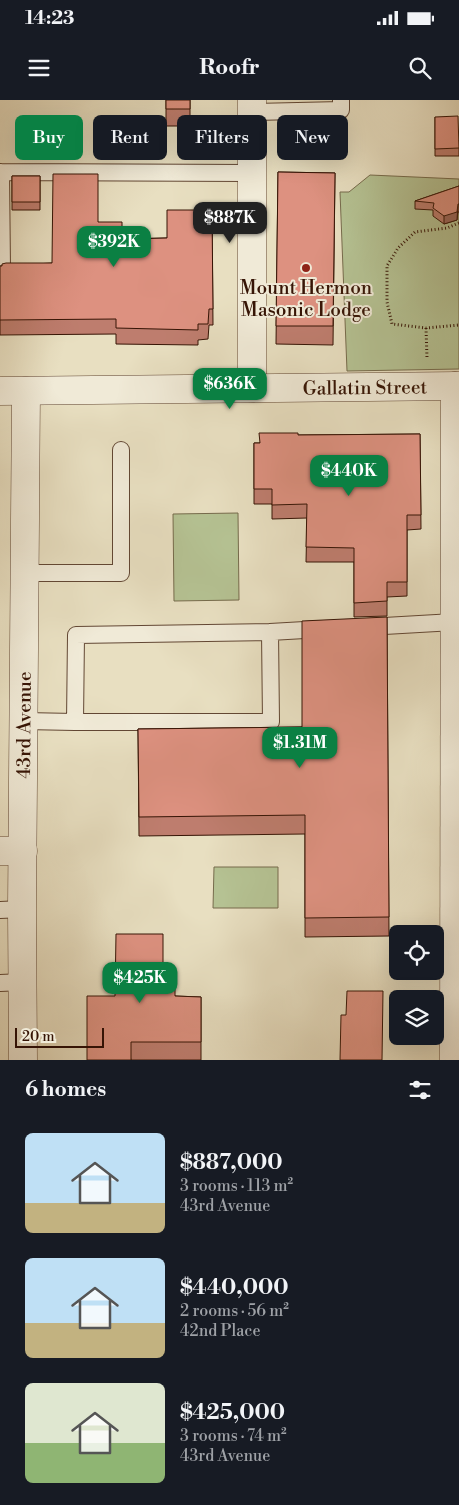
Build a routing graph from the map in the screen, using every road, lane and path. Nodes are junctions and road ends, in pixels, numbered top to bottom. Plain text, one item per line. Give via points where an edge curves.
1 (341, 100) edge
2 (252, 106) edge
3 (0, 172) edge
4 (252, 173) junction
5 (459, 223) edge
6 (2, 270) edge
7 (459, 325) edge
8 (426, 328) junction
9 (427, 362) dead end
10 (457, 386) edge
11 (252, 388) junction
12 (13, 391) edge
13 (121, 450) dead end
14 (24, 573) junction
15 (454, 622) junction
16 (356, 627) edge
17 (337, 628) edge
18 (270, 632) junction
19 (24, 721) junction
20 (75, 722) junction
21 (11, 851) edge
22 (11, 910) edge
23 (11, 982) edge
24 (23, 1060) edge
25 (454, 1060) edge

1 - 2 lane via 341,110
2 - 4 street
3 - 4 lane
3 - 6 lane
4 - 11 street
5 - 8 path via 415,232 398,248 387,266 387,302 392,324
7 - 8 path
8 - 9 path
10 - 11 street, Gallatin Street
10 - 15 street
11 - 12 street, Gallatin Street
12 - 14 street, 43rd Avenue
13 - 14 lane via 121,573
14 - 19 street, 43rd Avenue
15 - 16 lane
15 - 25 street
17 - 18 lane
18 - 20 lane via 76,635
18 - 20 lane via 271,722
19 - 20 lane
19 - 21 street, 43rd Avenue
21 - 22 street, 43rd Avenue
22 - 23 street, 43rd Avenue
23 - 24 street, 43rd Avenue

